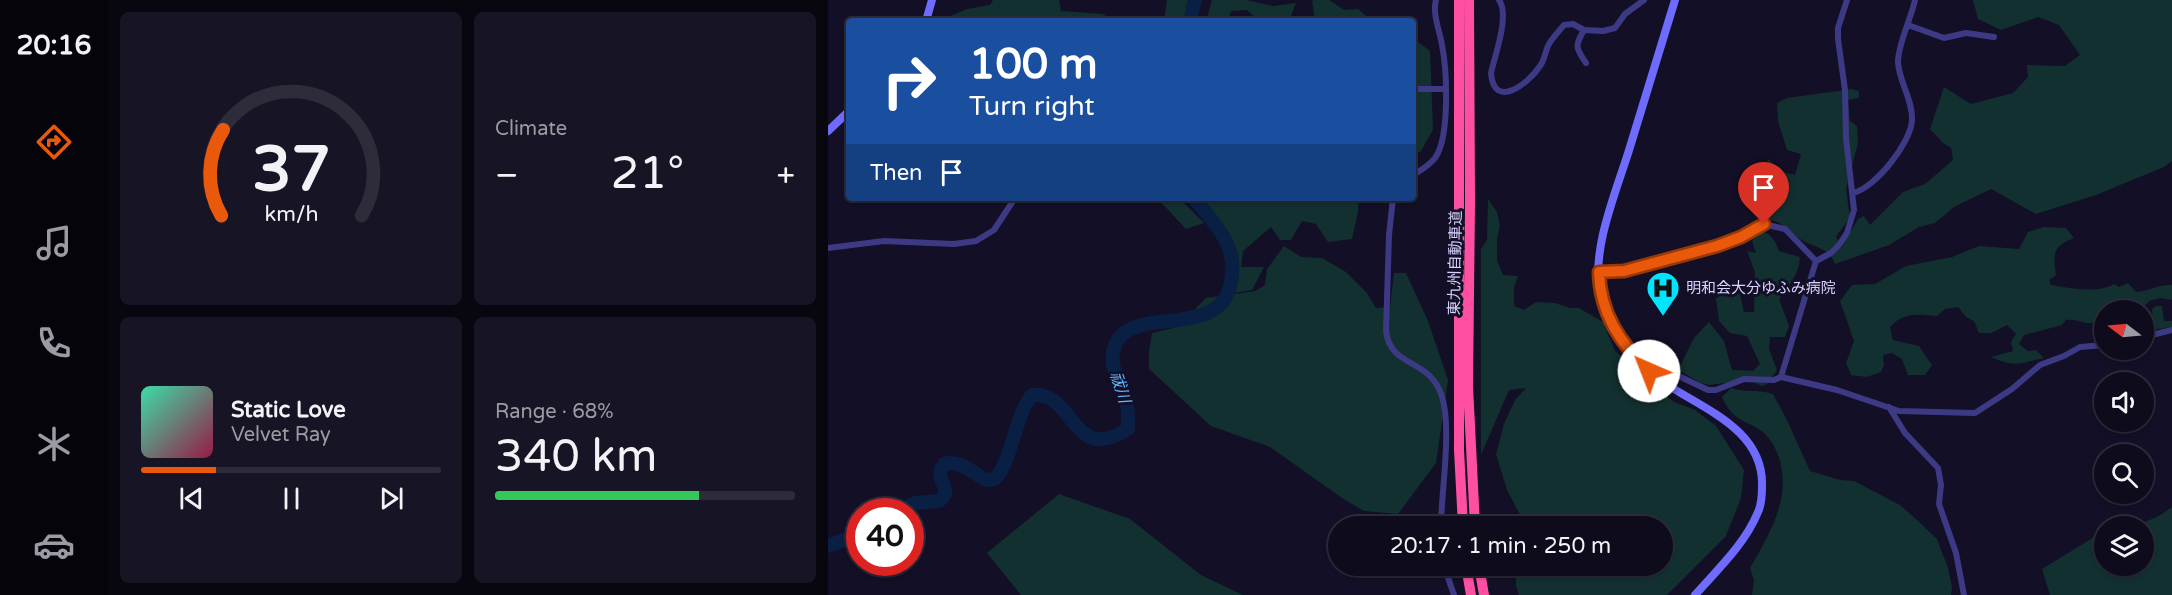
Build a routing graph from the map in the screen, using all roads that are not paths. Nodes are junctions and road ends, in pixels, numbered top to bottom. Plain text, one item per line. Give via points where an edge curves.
1 (932, 0) edge
2 (1436, 0) edge
3 (1459, 0) edge
4 (1469, 0) edge
5 (1499, 0) edge
6 (1644, 0) edge
7 (1675, 0) edge
8 (1847, 0) edge
9 (1915, 0) edge
10 (927, 18) edge
11 (1908, 25) junction
12 (1584, 30) junction
13 (1994, 37) dead end
14 (1586, 63) dead end
15 (1416, 89) edge
16 (1445, 90) junction
17 (846, 114) edge
18 (828, 131) edge
19 (1416, 173) edge
20 (1853, 193) junction
21 (1014, 201) edge
22 (1393, 201) edge
23 (828, 248) edge
24 (1816, 261) junction
25 (1599, 272) junction
26 (2172, 330) edge
27 (2154, 334) edge
28 (2094, 346) edge
29 (1654, 375) junction
30 (1781, 377) junction
31 (1889, 407) junction
32 (1442, 516) edge
33 (1462, 516) edge
34 (1474, 516) edge
35 (1447, 576) edge
36 (1468, 576) edge
37 (1481, 576) edge
38 (1454, 595) edge
39 (1471, 595) edge
40 (1484, 595) edge
41 (1695, 595) edge
42 (1964, 595) edge

1 - 10 street
2 - 16 street
3 - 33 highway, 東九州自動車道
4 - 34 highway, 東九州自動車道 via 1468,386
5 - 12 street via 1503,15 1491,73 1496,89 1503,93 1512,91 1538,69 1550,42 1564,25 1573,24
6 - 12 street via 1625,14 1615,28
7 - 25 street via 1608,217
8 - 20 street via 1838,39
9 - 11 street
11 - 13 street via 1944,38 1966,33
11 - 20 street via 1898,61 1912,114 1910,131 1886,168 1862,191
12 - 14 street via 1577,50
15 - 16 street
16 - 19 street via 1441,146 1427,167
17 - 18 street
20 - 24 street via 1854,210 1847,233 1831,253
21 - 23 street via 994,230 976,241 884,241
22 - 32 street via 1387,343 1394,353 1430,375 1442,395 1445,472
24 - 25 street via 1785,229 1764,224 1717,246 1630,269
24 - 30 street
25 - 29 street via 1602,301 1614,330
26 - 27 street
28 - 31 street via 2080,347 2040,365 1975,413 1899,411
29 - 30 street via 1666,370 1708,390 1744,379
29 - 41 street via 1738,431 1751,445 1760,466 1762,495 1753,523 1738,547
30 - 31 street
31 - 42 street via 1905,433 1938,468 1939,504 1956,553
35 - 38 street
36 - 39 highway
37 - 40 highway

